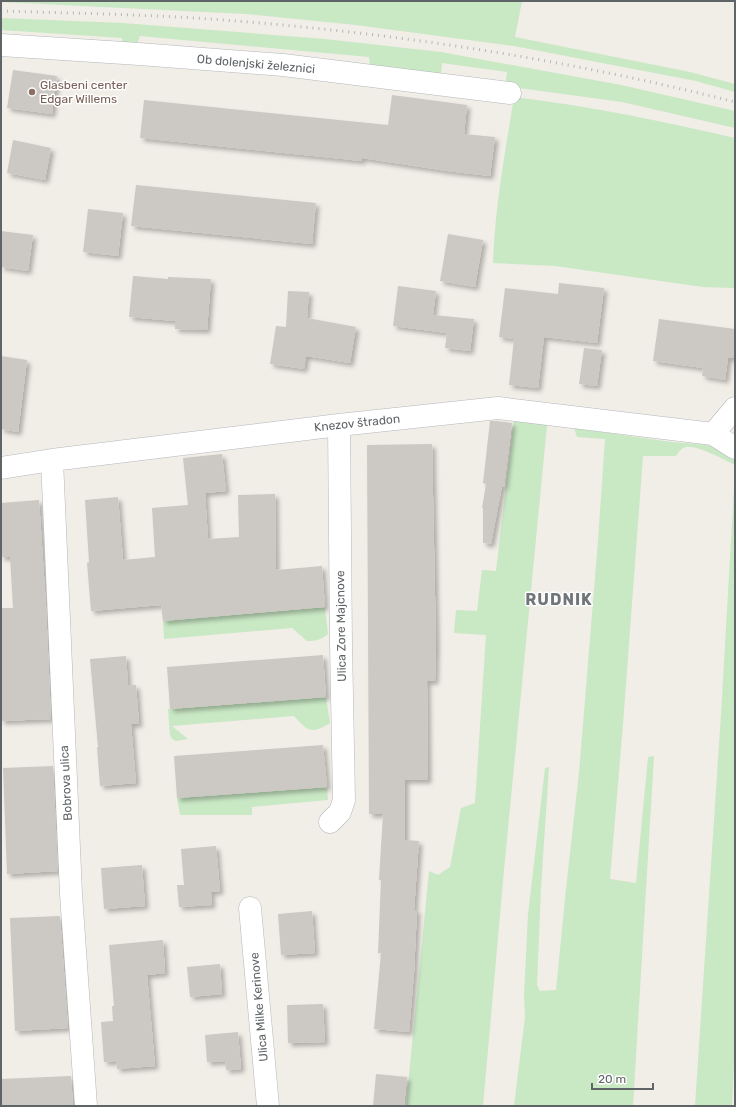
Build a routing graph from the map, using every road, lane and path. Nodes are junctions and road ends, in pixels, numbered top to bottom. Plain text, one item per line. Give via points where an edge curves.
1 (1, 45) edge
2 (510, 93) dead end
3 (735, 408) edge
4 (339, 425) junction
5 (713, 434) junction
6 (735, 448) edge
7 (52, 460) junction
8 (1, 468) edge
9 (330, 822) dead end
10 (250, 908) dead end
11 (86, 1106) edge
12 (268, 1106) edge

1 - 2 street, Ob dolenjski železnici via 283,65
3 - 5 street
4 - 5 street, Knezov štradon via 498,408
4 - 7 street, Knezov štradon
4 - 9 street, Ulica Zore Majcnove via 344,800 340,812
5 - 6 street, Knezov štradon
7 - 8 street, Knezov štradon
7 - 11 street, Bobrova ulica via 71,894
10 - 12 street, Ulica Milke Kerinove

